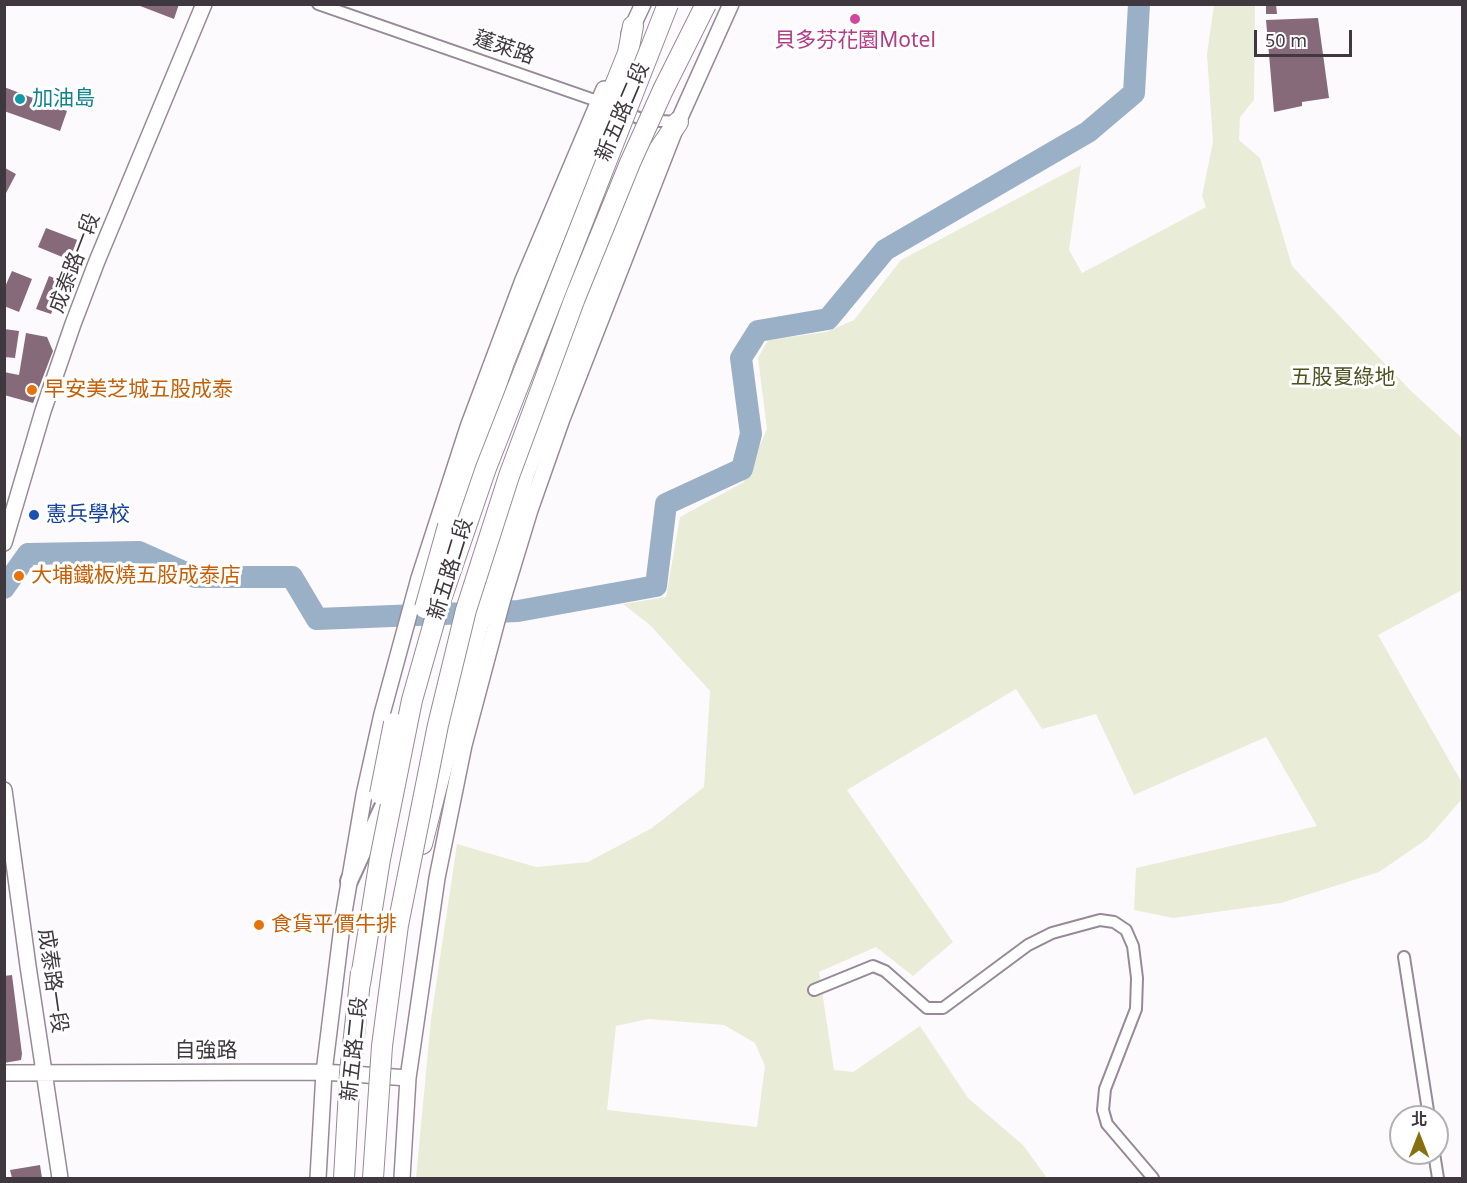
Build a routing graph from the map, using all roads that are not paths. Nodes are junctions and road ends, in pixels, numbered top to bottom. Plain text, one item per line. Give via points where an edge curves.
1 (204, 4) edge
2 (318, 4) edge
3 (644, 4) edge
4 (731, 4) edge
5 (686, 7) edge
6 (633, 26) joint
7 (603, 102) junction
8 (636, 117) junction
9 (678, 122) junction
10 (4, 543) edge
11 (412, 743) junction
12 (4, 790) edge
13 (349, 881) junction
14 (1404, 957) dead end
15 (360, 984) junction
16 (389, 985) junction
17 (814, 990) dead end
18 (324, 1072) junction
19 (4, 1073) edge
20 (44, 1073) junction
21 (365, 1074) junction
22 (408, 1078) junction
23 (1427, 1105) edge
24 (60, 1179) edge
25 (318, 1179) edge
26 (344, 1179) edge
27 (351, 1179) edge
28 (367, 1179) edge
29 (373, 1179) edge
30 (402, 1179) edge
31 (1153, 1179) edge

1 - 10 main road, 成泰路一段 via 73,324
2 - 7 street, 蓬萊路
3 - 6 main road
4 - 9 main road
5 - 8 main road, 新五路二段
5 - 15 highway, bridge via 486,468 439,605 412,700
5 - 16 highway, bridge via 663,90 575,298 509,476 466,610 438,725
6 - 7 highway via 628,53
7 - 8 street, 蓬萊路
7 - 13 main road, 新五路二段 via 523,280 468,428 419,578 382,714
7 - 15 highway, bridge via 504,362 448,526 400,698 370,856
8 - 9 street, 蓬萊路
8 - 11 main road, 新五路二段 via 490,470 436,642
8 - 21 main road, 新五路二段 via 529,403 461,608 402,862
9 - 16 highway, bridge via 646,167 524,474 493,572 415,869
9 - 22 main road via 562,419 502,602 464,745 437,878
11 - 13 main road
11 - 21 main road, 新五路二段 via 381,890
12 - 20 main road, 成泰路一段
13 - 18 main road, 新五路二段
14 - 23 street
15 - 26 highway, bridge
16 - 29 highway, bridge
17 - 31 street via 873,966 885,971 927,1008 943,1008 1028,945 1052,933 1100,920 1114,922 1126,930 1133,946 1136,1009 1105,1089 1103,1110 1107,1124
18 - 20 main road, 自強路
18 - 21 main road, 自強路
18 - 25 main road, 新五路二段
19 - 20 main road, 自強路
20 - 24 main road, 成泰路一段
21 - 22 main road, 自強路
21 - 27 main road, 新五路二段
21 - 28 main road, 新五路二段
22 - 30 main road

